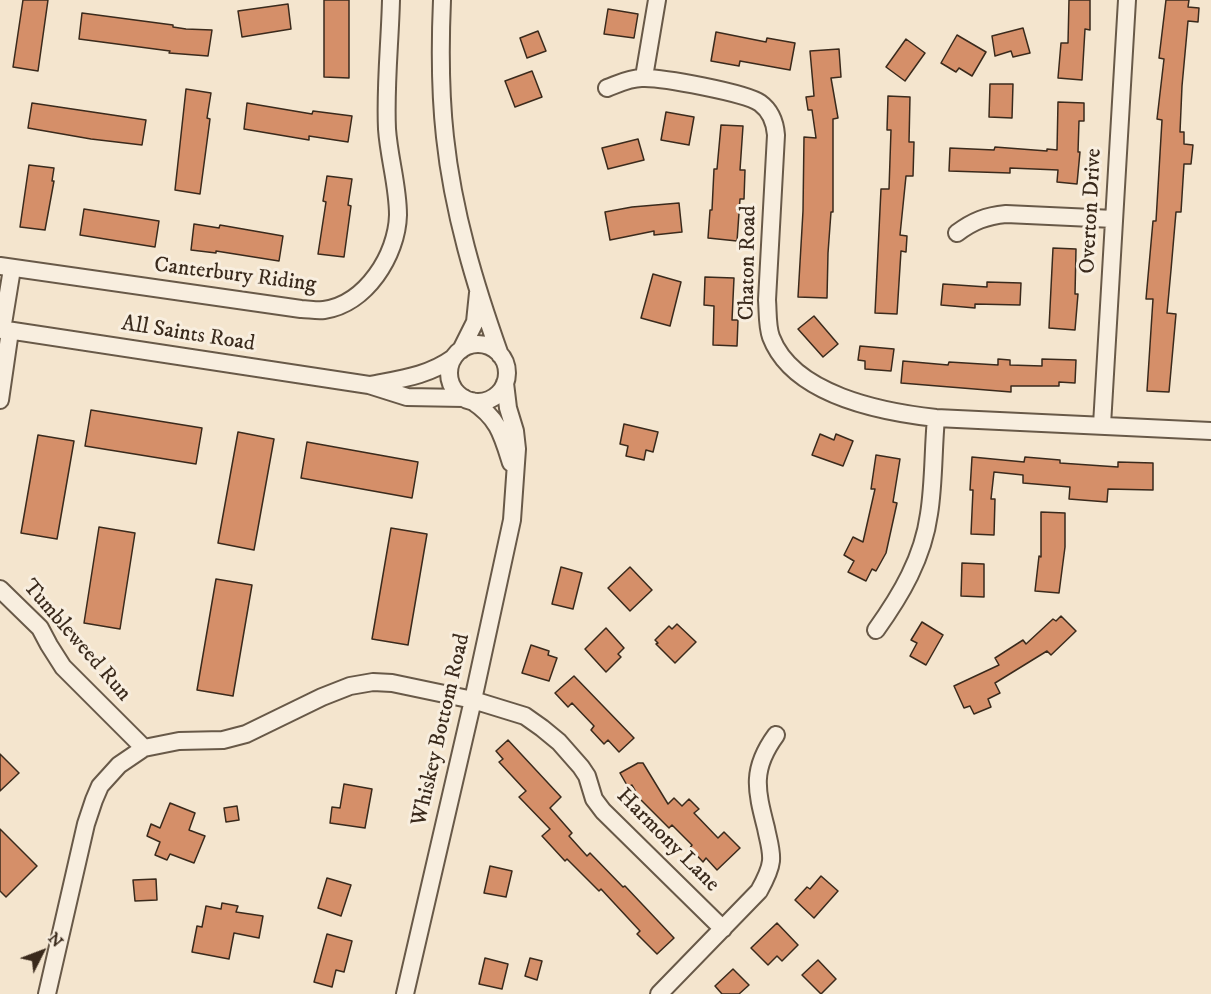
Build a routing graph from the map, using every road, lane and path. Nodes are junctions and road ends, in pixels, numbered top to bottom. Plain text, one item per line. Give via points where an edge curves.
1 (391, 0) edge
2 (442, 0) edge
3 (657, 0) edge
4 (1127, 0) edge
5 (644, 77) junction
6 (607, 88) dead end
7 (1113, 219) junction
8 (957, 233) dead end
9 (6, 267) edge
10 (478, 289) junction
11 (4, 330) edge
12 (457, 354) junction
13 (500, 355) junction
14 (505, 383) junction
15 (369, 385) junction
16 (468, 399) junction
17 (0, 400) edge
18 (936, 418) junction
19 (1102, 425) junction
20 (1211, 431) edge
21 (514, 475) junction
22 (0, 589) edge
23 (876, 630) dead end
24 (473, 700) junction
25 (776, 735) dead end
26 (144, 748) junction
27 (723, 930) junction
28 (667, 991) edge
29 (47, 994) edge
30 (405, 994) edge

1 - 9 street, Canterbury Riding via 387,129 397,196 397,232 381,269 357,295 324,310 301,309
2 - 10 street via 445,136 457,213
3 - 5 street
4 - 7 street, Overton Drive
5 - 6 street, Chaton Road
5 - 18 street, Chaton Road via 753,99 775,123 767,300 771,337 782,356 812,384 870,406
7 - 8 street via 1006,214 971,222
7 - 19 street, Overton Drive
9 - 11 street, Canterbury Riding
10 - 12 street via 475,322
10 - 13 street
11 - 15 street, All Saints Road
11 - 17 street, Canterbury Riding
12 - 13 street via 470,345 481,344
12 - 15 street, All Saints Road via 420,375
12 - 16 street via 449,371 450,381
13 - 14 street via 506,365
14 - 16 street via 492,398
14 - 21 street, Whiskey Bottom Road via 517,449
15 - 16 street, All Saints Road via 407,397
16 - 21 street, Whiskey Bottom Road via 497,424
18 - 19 street, Chaton Road
18 - 23 street via 929,515 921,548 896,603
19 - 20 street, Chaton Road
21 - 24 street, Whiskey Bottom Road via 512,520
22 - 26 street, Tumbleweed Run via 40,628 63,667
24 - 26 street, Harmony Lane via 373,682 322,697 246,734
24 - 27 street, Harmony Lane via 525,716 559,742 587,776 594,799 603,811
24 - 30 street, Whiskey Bottom Road
25 - 27 street via 758,771 771,862 759,891
26 - 29 street via 119,765 100,786 94,800
27 - 28 street

